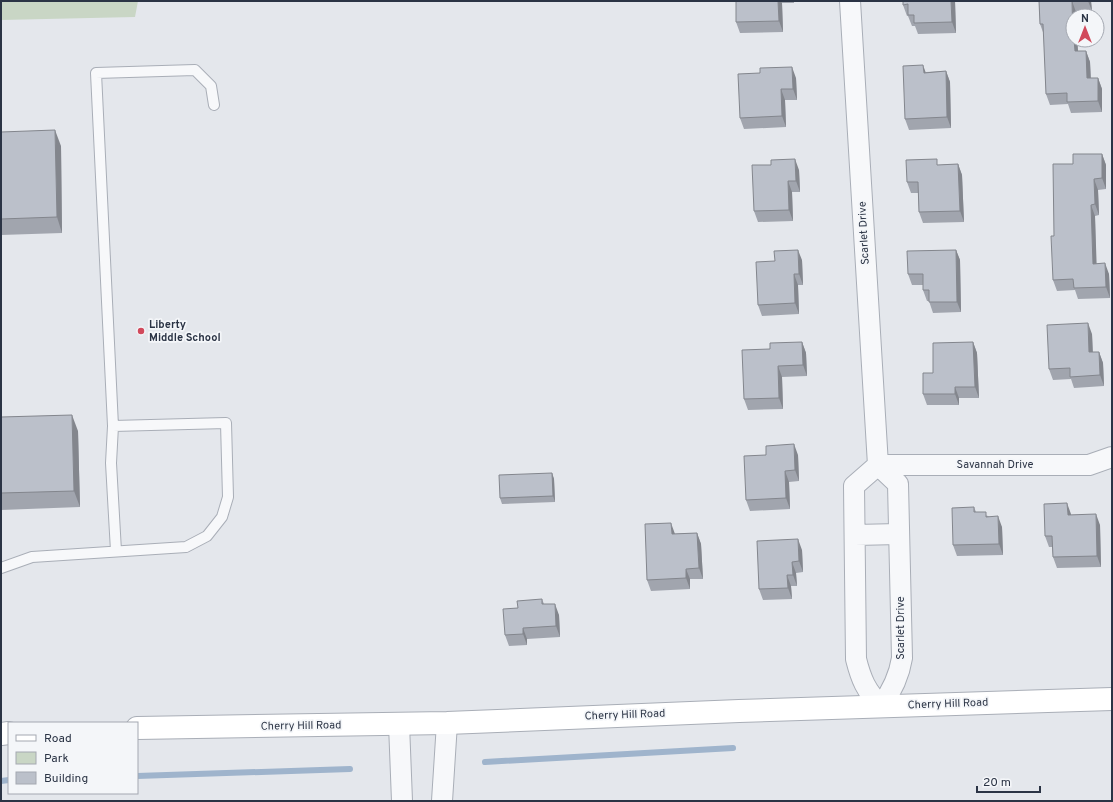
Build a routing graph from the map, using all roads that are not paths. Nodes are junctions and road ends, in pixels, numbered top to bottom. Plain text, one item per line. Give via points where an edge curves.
1 (850, 1) edge
2 (214, 105) dead end
3 (113, 426) junction
4 (1112, 457) edge
5 (878, 465) junction
6 (899, 534) junction
7 (855, 535) junction
8 (116, 551) junction
9 (1, 568) edge
10 (1112, 699) edge
11 (880, 706) junction
12 (447, 723) junction
13 (399, 724) junction
14 (138, 728) edge
15 (402, 801) edge
16 (442, 801) edge

1 - 5 street, Scarlet Drive
2 - 3 lane via 211,86 195,70 96,73
3 - 8 lane via 111,463
3 - 8 lane via 226,423 228,497 222,517 207,536 186,547
4 - 5 street, Savannah Drive via 1089,465
5 - 6 street, Scarlet Drive via 898,484
5 - 7 street via 854,486
6 - 7 street
6 - 11 street, Scarlet Drive via 902,658 896,684
7 - 11 street via 856,659 865,687
8 - 9 lane via 32,557
10 - 11 main road, Cherry Hill Road
11 - 12 main road, Cherry Hill Road
12 - 13 main road, Cherry Hill Road
12 - 16 street
13 - 14 main road, Cherry Hill Road
13 - 15 street

